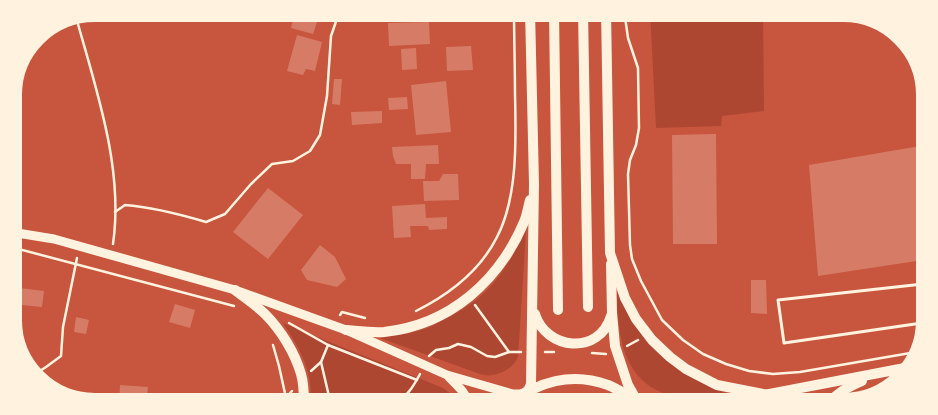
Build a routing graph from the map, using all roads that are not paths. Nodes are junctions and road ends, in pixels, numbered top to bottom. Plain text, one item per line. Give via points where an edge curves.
1 (530, 19) edge
2 (554, 19) edge
3 (583, 19) edge
4 (606, 19) edge
5 (534, 184) junction
6 (19, 233) edge
7 (610, 253) junction
8 (919, 284) edge
9 (235, 290) junction
10 (533, 308) junction
11 (588, 308) dead end
12 (558, 310) dead end
13 (612, 313) junction
14 (919, 323) edge
15 (346, 330) junction
16 (903, 368) edge
17 (884, 372) junction
18 (447, 376) junction
19 (526, 392) junction
20 (768, 395) junction
21 (304, 396) edge
22 (466, 396) edge
23 (521, 396) edge
24 (628, 396) edge
25 (635, 396) edge
26 (762, 396) edge
27 (836, 396) edge

1 - 5 main road
2 - 12 main road
3 - 11 main road
4 - 7 main road
5 - 10 main road
5 - 15 main road via 525,220 506,255 494,273 470,297 435,318 403,329 382,332
6 - 9 main road via 54,239
7 - 13 main road
7 - 20 main road via 625,298 636,319 670,358 717,384
8 - 14 lane via 778,300 784,343
9 - 15 main road
9 - 21 main road via 266,314 278,329 302,375
10 - 13 main road via 543,329 567,343 594,339 605,329
10 - 19 main road via 531,386
13 - 25 main road via 615,346
15 - 18 main road
16 - 17 main road
17 - 20 main road
17 - 27 main road via 850,386
18 - 19 main road via 513,394
18 - 22 main road
19 - 23 main road
19 - 24 main road via 571,379 595,381
20 - 26 main road

